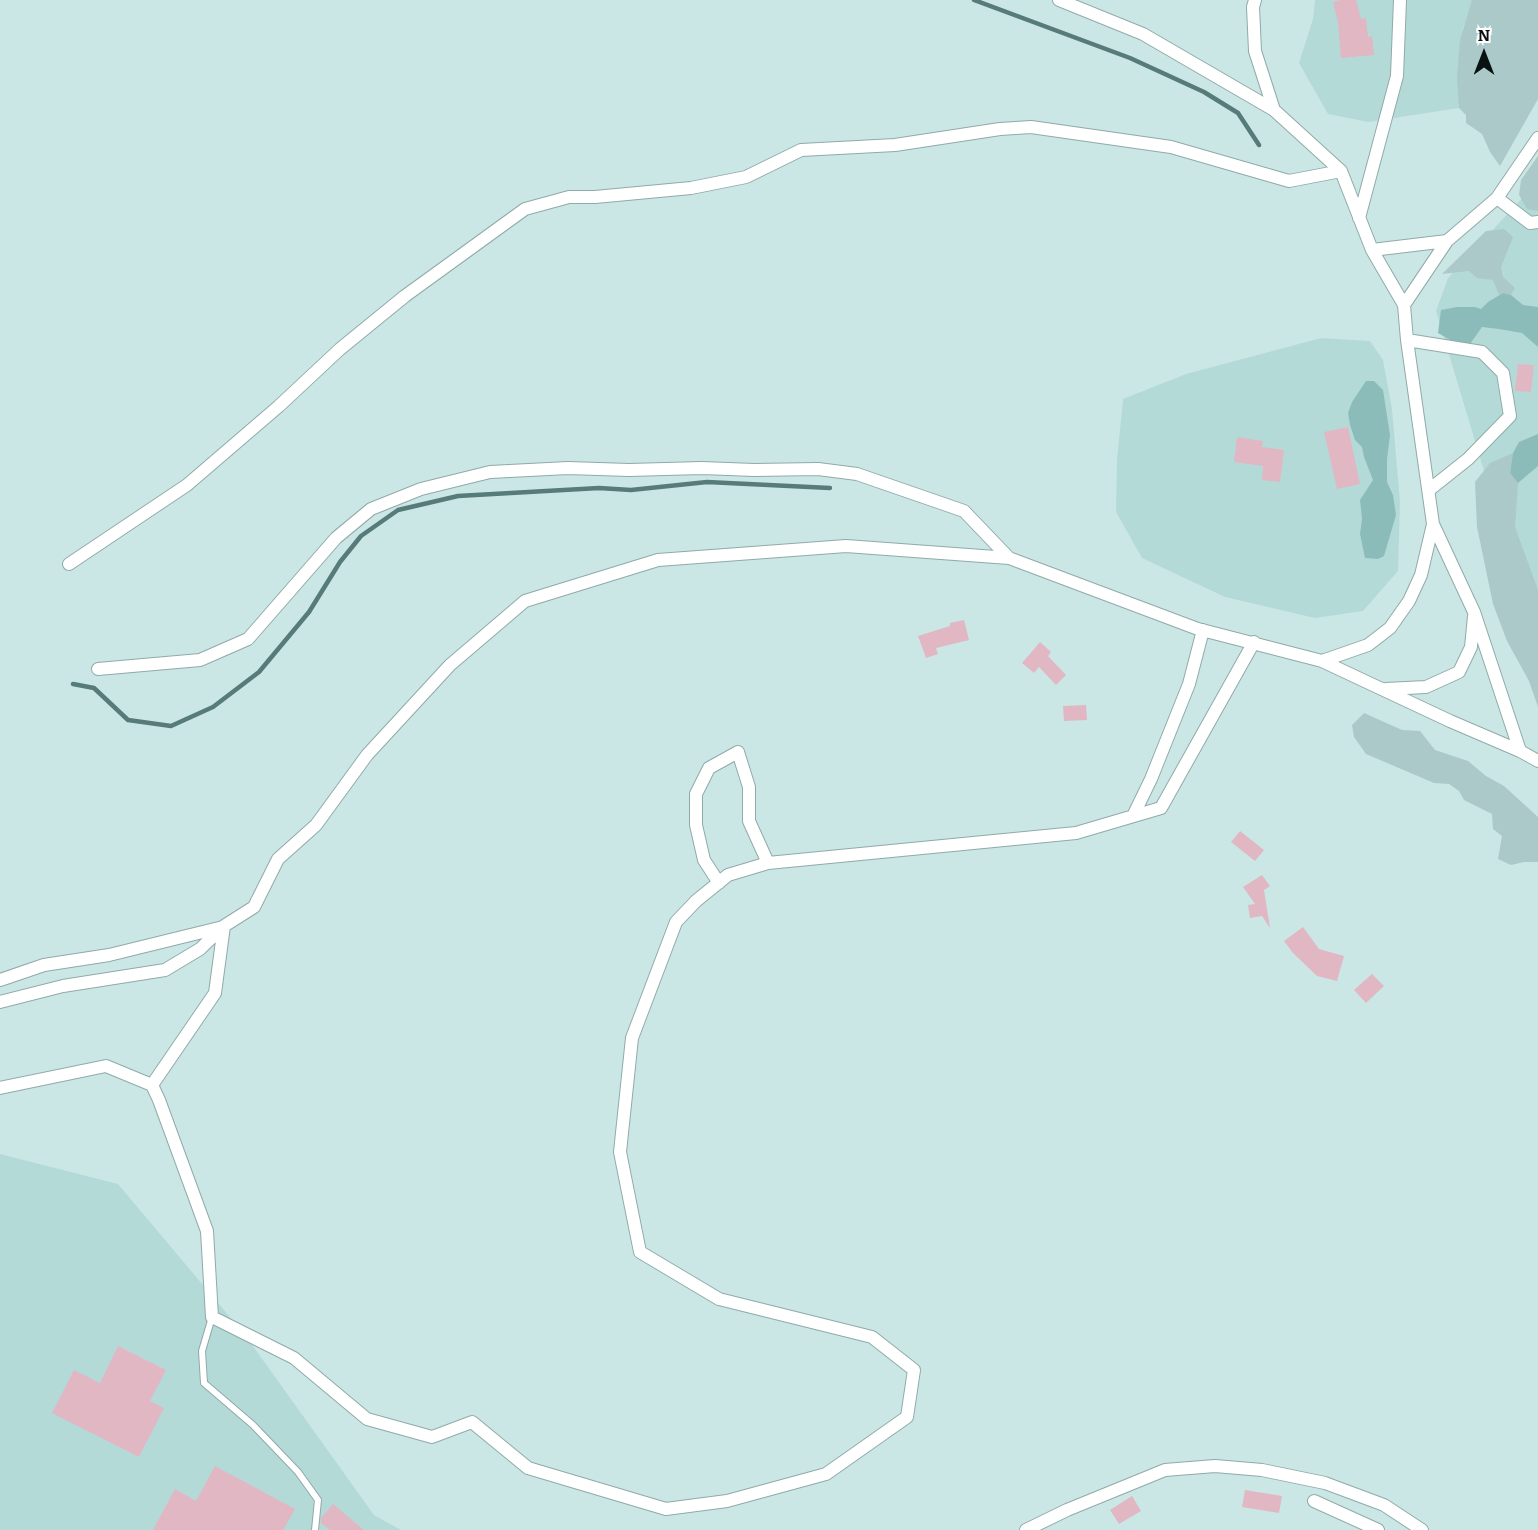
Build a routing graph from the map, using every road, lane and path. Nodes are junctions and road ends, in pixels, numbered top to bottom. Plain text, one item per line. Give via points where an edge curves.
1 (1059, 0) edge
2 (1255, 0) edge
3 (1400, 0) edge
4 (1274, 110) junction
5 (1538, 138) edge
6 (1341, 171) junction
7 (1497, 198) junction
8 (1359, 218) junction
9 (1538, 222) edge
10 (1447, 241) junction
11 (1372, 250) junction
12 (1404, 305) junction
13 (1407, 340) junction
14 (1430, 490) junction
15 (1433, 524) junction
16 (1009, 558) junction
17 (69, 564) dead end
18 (1474, 612) junction
19 (1203, 630) junction
20 (1254, 642) junction
21 (1322, 662) junction
22 (98, 669) dead end
23 (1384, 689) junction
24 (1520, 751) junction
25 (1538, 762) edge
26 (1133, 816) junction
27 (768, 862) junction
28 (719, 883) junction
29 (224, 926) junction
30 (0, 980) edge
31 (0, 1002) edge
32 (152, 1085) junction
33 (0, 1088) edge
34 (212, 1317) junction
35 (1314, 1501) dead end
36 (315, 1530) edge
37 (1026, 1530) edge
38 (1378, 1530) edge
39 (1422, 1530) edge

1 - 4 street via 1143,34
2 - 4 street via 1256,51
3 - 8 street via 1397,76
4 - 6 street
5 - 7 street
6 - 8 street
6 - 17 street via 1290,181 1171,147 1031,127 895,145 801,150 746,177 691,188 569,197 525,209 389,309 186,485
7 - 9 street via 1530,223
7 - 10 street
8 - 11 street
10 - 11 street
10 - 12 street
11 - 12 street
12 - 13 street
13 - 14 street
13 - 14 street via 1482,352 1503,373 1510,416 1468,459
14 - 15 street
15 - 18 street
15 - 21 street via 1421,575 1390,628 1368,645
16 - 19 street
16 - 22 street via 964,511 857,474 818,469 702,468 490,472 421,489 371,509 336,538 248,639 200,660
16 - 29 street via 846,546 658,560 525,602 450,665 368,755 316,825 278,859 254,907
18 - 23 street via 1471,647 1459,672 1426,687
18 - 24 street
19 - 20 street
19 - 26 street via 1190,684
20 - 21 street
20 - 26 street via 1161,808
21 - 23 street
23 - 24 street
24 - 25 street
26 - 27 street via 1076,832
27 - 28 street via 728,875
27 - 28 street via 749,821 749,787 738,752 710,768 696,794 696,825 704,860
28 - 34 street via 676,922 632,1038 620,1152 640,1252 719,1299 872,1337 914,1370 907,1417 826,1474 727,1501 666,1509 528,1468 472,1422 432,1437 368,1419 294,1358
29 - 30 street via 109,955 44,965
29 - 31 street via 200,950 165,970 63,986
29 - 32 street via 215,993
32 - 33 street via 106,1066
32 - 34 street via 207,1231
34 - 36 lane via 202,1351 204,1383 253,1425 298,1472 318,1500
35 - 38 street
37 - 39 street via 1165,1470 1215,1466 1262,1470 1325,1484 1384,1505

